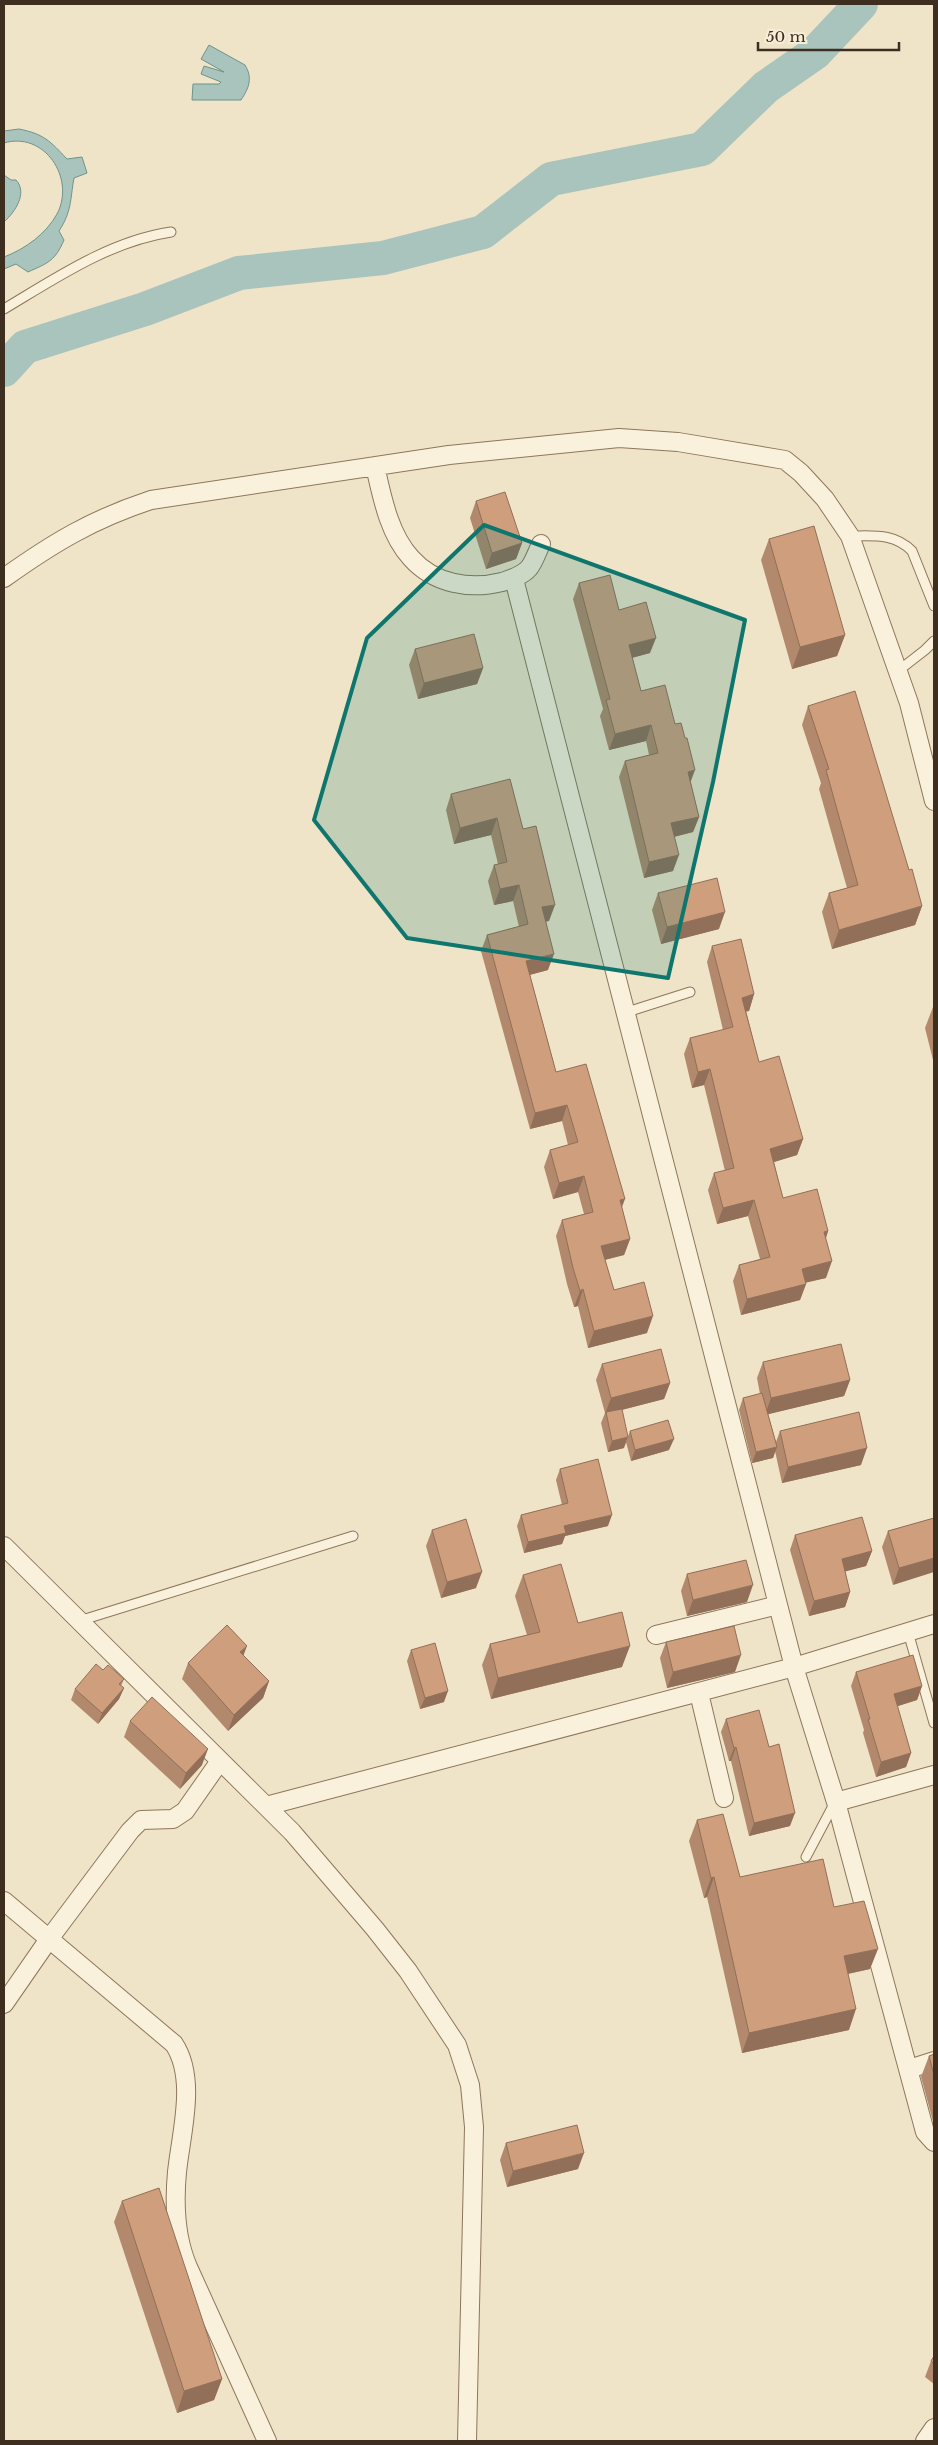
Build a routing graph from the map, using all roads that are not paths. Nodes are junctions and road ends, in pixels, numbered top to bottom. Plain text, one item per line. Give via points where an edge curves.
1 (172, 232) dead end
2 (4, 309) edge
3 (375, 466) junction
4 (850, 536) junction
5 (541, 544) dead end
6 (4, 578) edge
7 (514, 579) junction
8 (934, 606) edge
9 (934, 641) edge
10 (898, 671) junction
11 (934, 801) edge
12 (690, 992) dead end
13 (624, 1013) junction
14 (353, 1536) dead end
15 (4, 1546) edge
16 (778, 1605) junction
17 (79, 1621) junction
18 (934, 1624) edge
19 (908, 1632) junction
20 (656, 1635) dead end
21 (794, 1667) junction
22 (699, 1693) junction
23 (934, 1724) edge
24 (220, 1761) junction
25 (934, 1775) edge
26 (724, 1798) dead end
27 (836, 1802) junction
28 (266, 1806) junction
29 (806, 1857) dead end
30 (4, 1901) edge
31 (49, 1939) junction
32 (4, 2004) edge
33 (934, 2061) edge
34 (909, 2069) junction
35 (934, 2142) edge
36 (934, 2428) edge
37 (267, 2441) edge
38 (467, 2441) edge
39 (925, 2441) edge

1 - 2 lane via 147,236 104,253
3 - 4 street via 619,438 678,442 785,460 801,472 825,499
3 - 6 street via 151,500 112,512 74,532
3 - 7 street via 390,519 411,559 449,583 483,587
4 - 8 lane via 888,536 905,544 912,551
4 - 10 street
5 - 7 street via 529,568
7 - 13 street
9 - 10 lane
10 - 11 street
12 - 13 lane
13 - 16 street
14 - 17 lane
15 - 17 street
16 - 20 street
16 - 21 street
17 - 24 street
18 - 19 street
19 - 21 street
19 - 23 lane
21 - 22 street
21 - 27 street
22 - 26 street
22 - 28 street
24 - 28 street
24 - 31 street via 185,1811 173,1819 141,1820 130,1830
25 - 27 street
27 - 29 lane
27 - 34 street
28 - 38 street via 292,1832 408,1971 457,2045 466,2067 474,2127
30 - 31 street
31 - 32 street
31 - 37 street via 174,2044 181,2054 185,2092 177,2175 179,2239 188,2267
33 - 34 street
34 - 35 street via 925,2132
36 - 39 street

